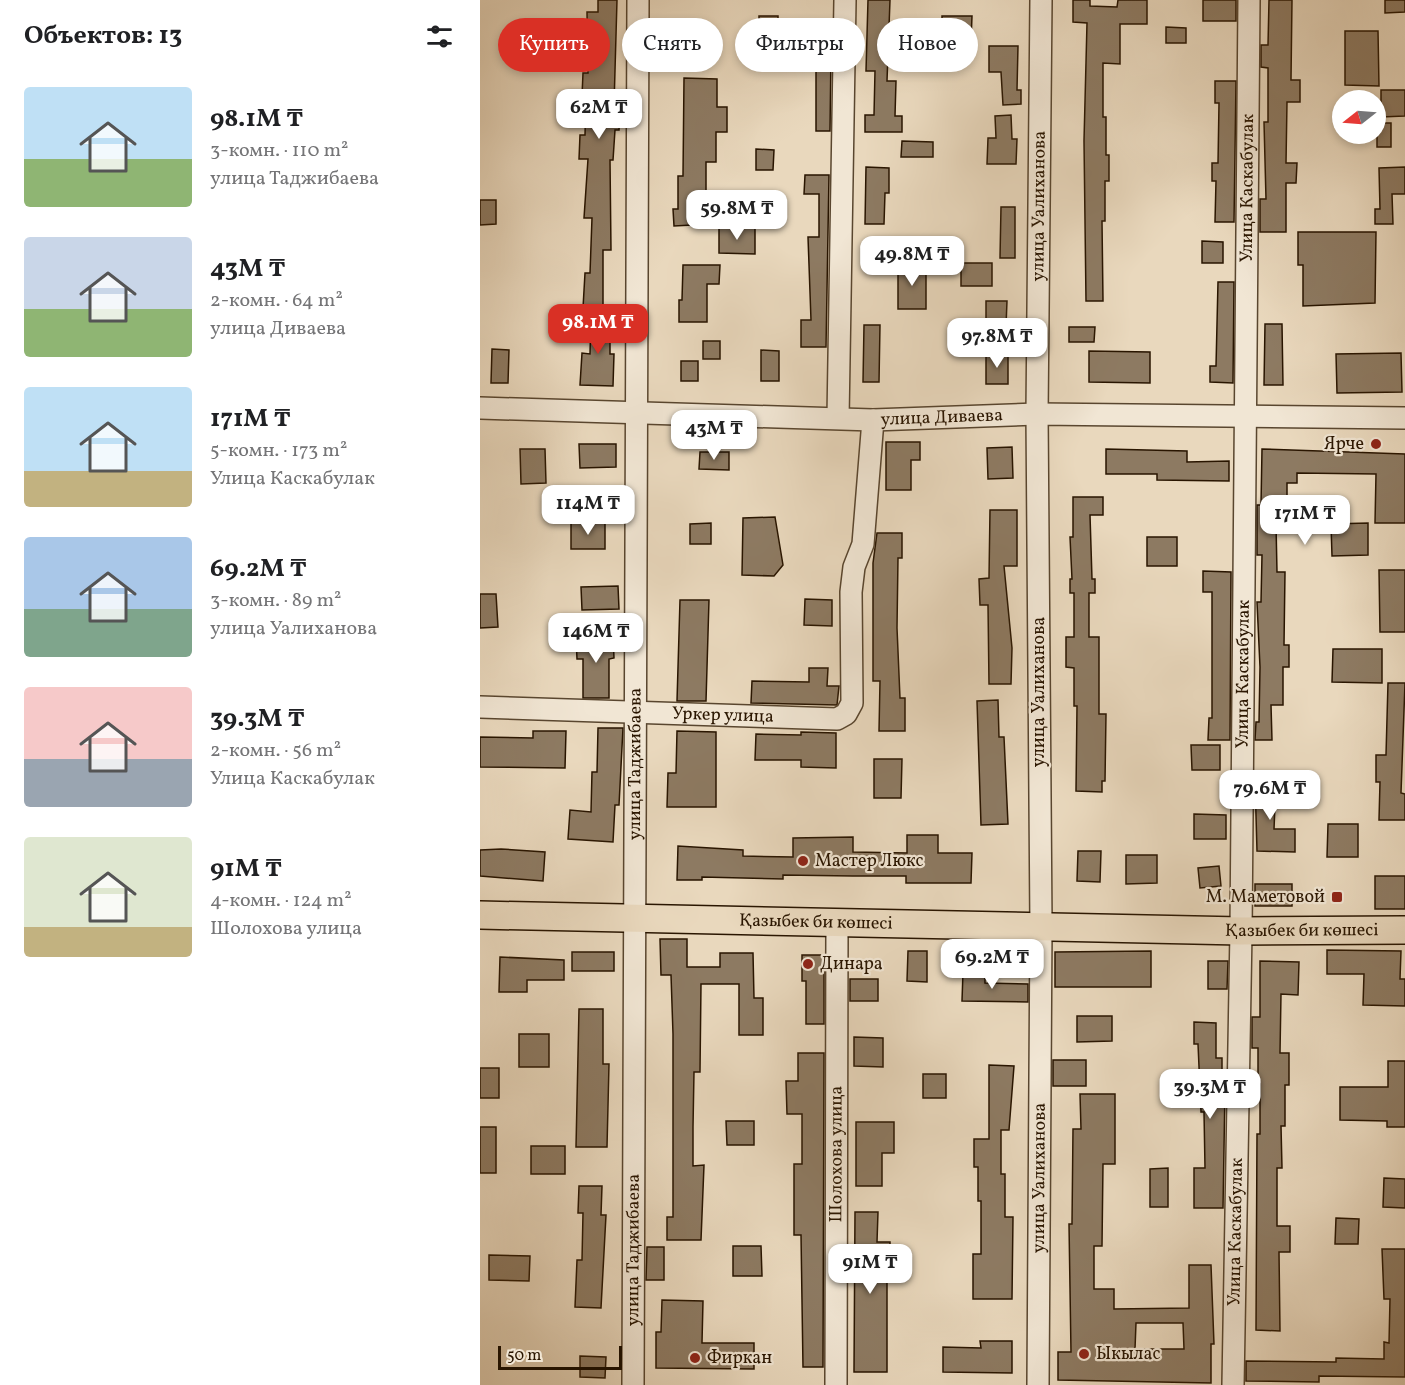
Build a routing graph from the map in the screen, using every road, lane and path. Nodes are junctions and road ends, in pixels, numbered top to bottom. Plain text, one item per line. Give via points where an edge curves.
1 (638, 0) edge
2 (844, 0) edge
3 (1041, 0) edge
4 (1249, 0) edge
5 (480, 408) edge
6 (638, 411) junction
7 (1037, 414) junction
8 (1247, 417) junction
9 (838, 418) junction
10 (1405, 418) edge
11 (873, 420) junction
12 (480, 707) edge
13 (635, 711) junction
14 (480, 915) edge
15 (633, 917) junction
16 (837, 923) junction
17 (1041, 925) junction
18 (1405, 930) edge
19 (1241, 931) junction
20 (633, 1385) edge
21 (836, 1385) edge
22 (1038, 1385) edge
23 (1233, 1385) edge

1 - 6 street, улица Таджибаева
2 - 9 street
3 - 7 street, улица Уалиханова
4 - 8 street, Улица Каскабулак
5 - 6 street, улица Диваева
6 - 9 street, улица Диваева
6 - 13 street, улица Таджибаева
7 - 8 street, улица Диваева
7 - 11 street, улица Диваева
7 - 17 street, улица Уалиханова
8 - 10 street, улица Диваева
8 - 19 street, Улица Каскабулак
9 - 11 street, улица Диваева
11 - 13 street, Уркер улица via 863,544 854,567 851,592 852,704 846,714 837,718
12 - 13 street, Уркер улица
13 - 15 street, улица Таджибаева
14 - 15 main road, Қазыбек би көшесі
15 - 16 main road, Қазыбек би көшесі
15 - 20 street, улица Таджибаева
16 - 17 main road, Қазыбек би көшесі
16 - 21 street, Шолохова улица
17 - 19 main road, Қазыбек би көшесі
17 - 22 street, улица Уалиханова
18 - 19 main road, Қазыбек би көшесі
19 - 23 street, Улица Каскабулак

